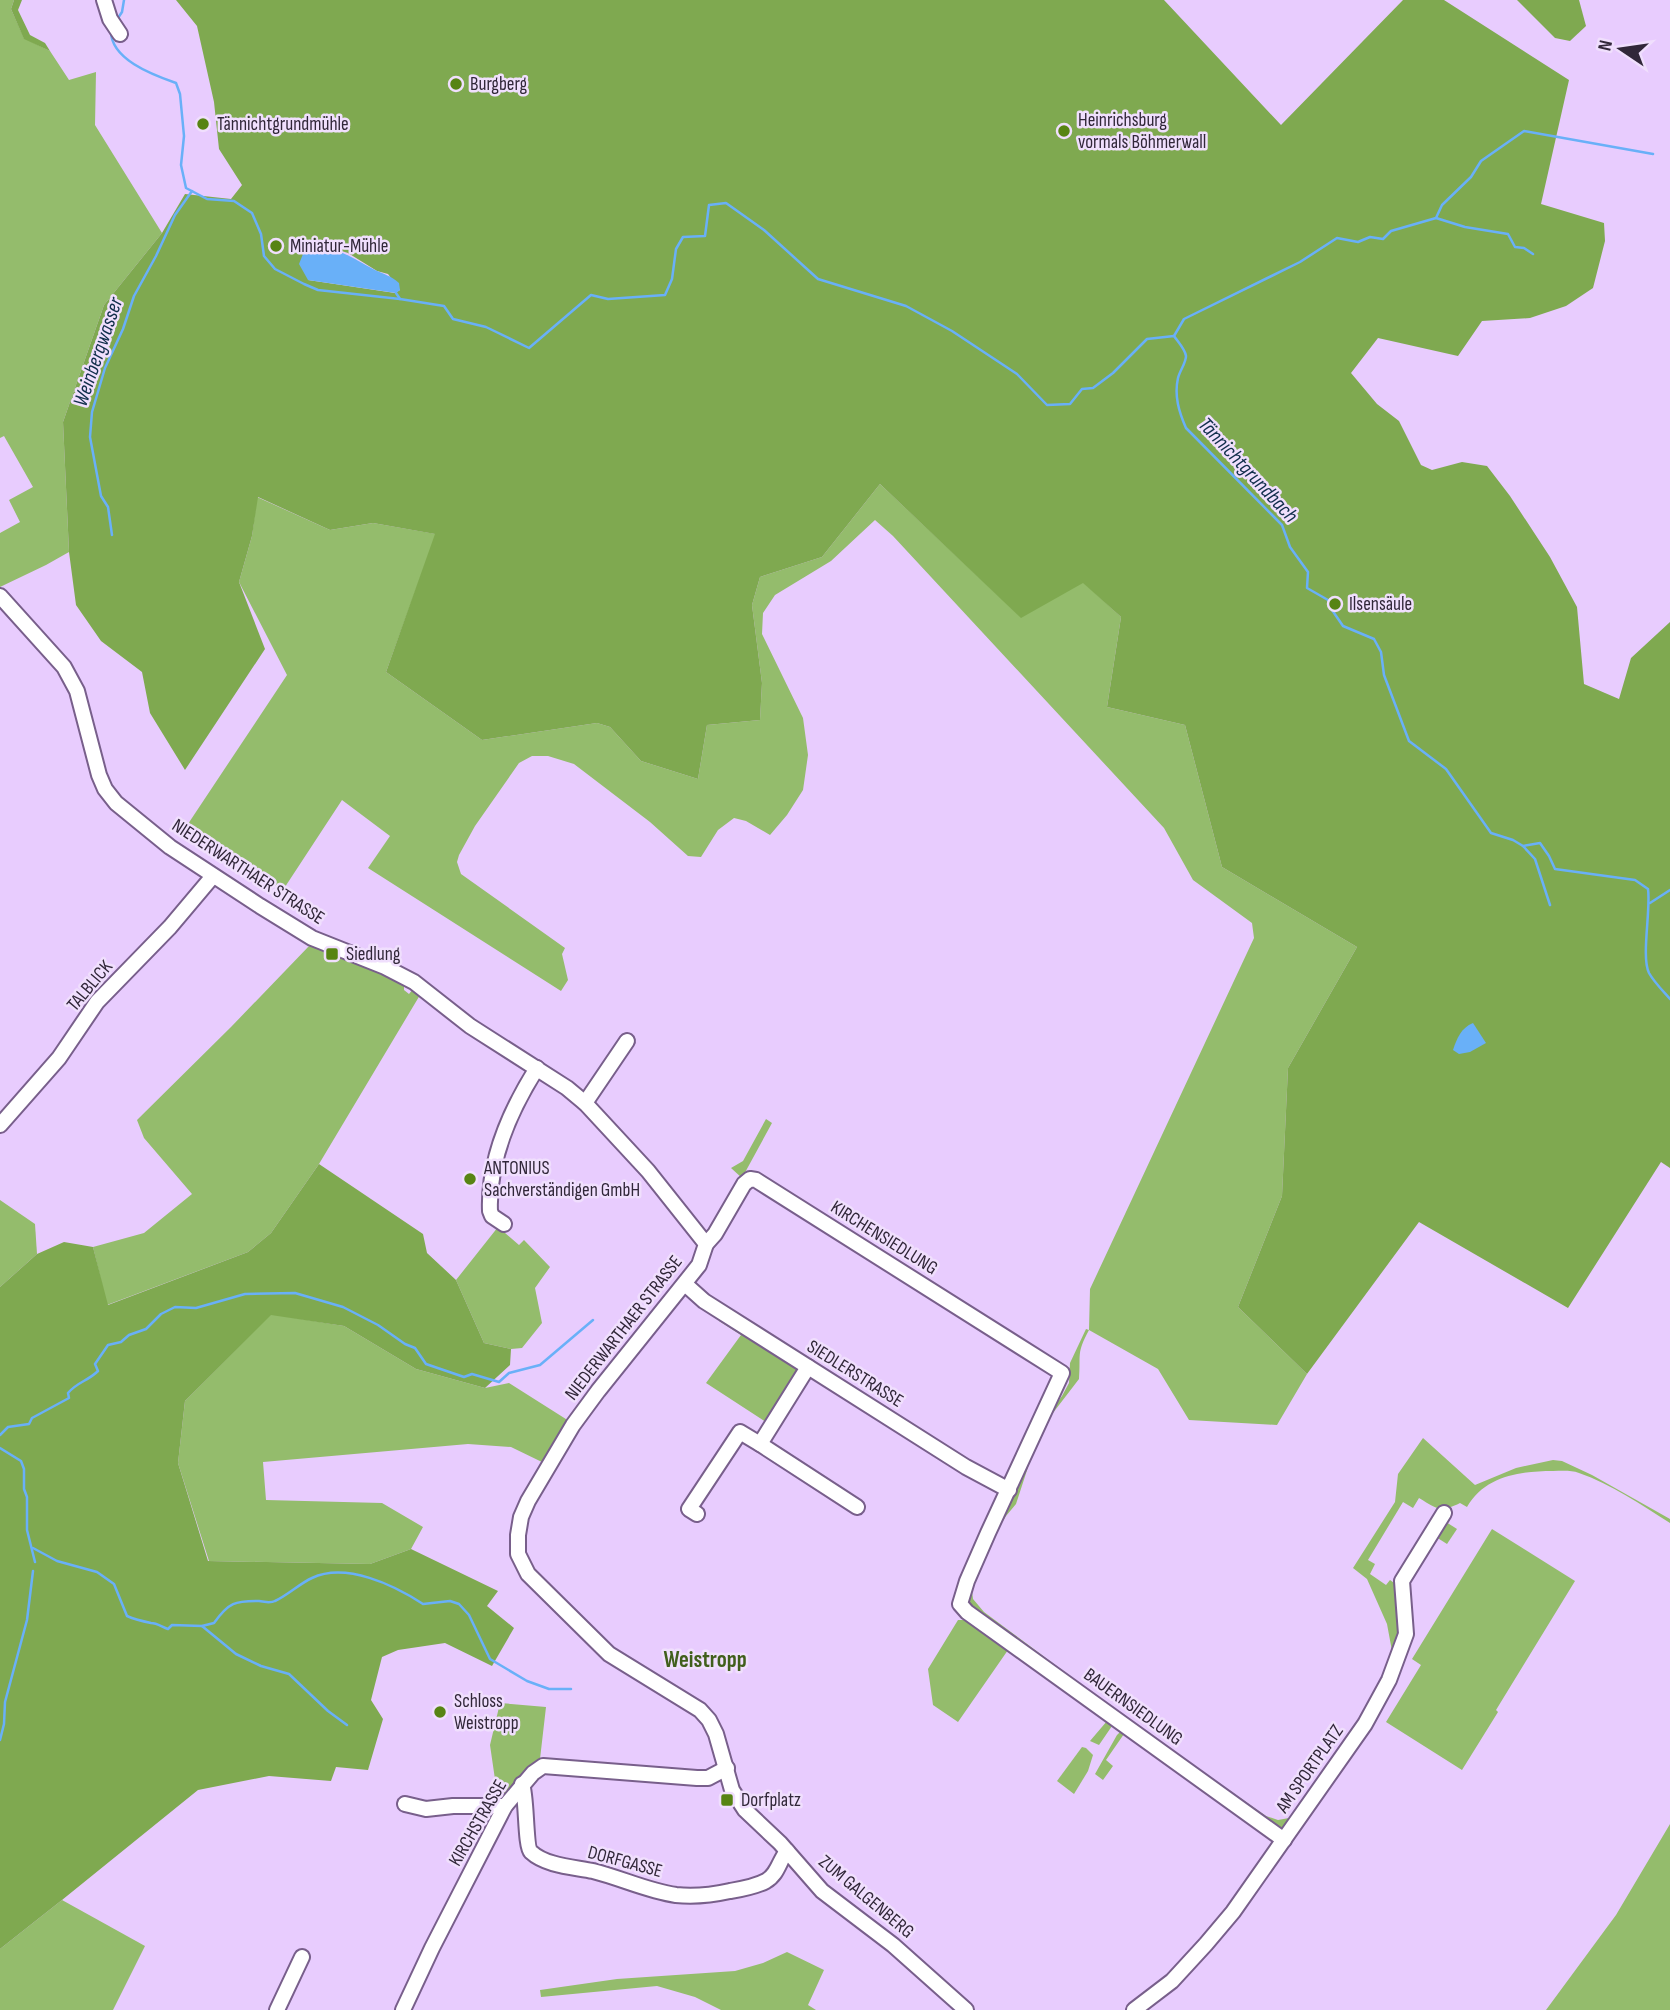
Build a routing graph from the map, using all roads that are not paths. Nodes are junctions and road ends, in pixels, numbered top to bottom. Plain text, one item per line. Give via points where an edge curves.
1 (104, 0) edge
2 (120, 33) dead end
3 (2, 599) edge
4 (213, 876) junction
5 (627, 1041) dead end
6 (537, 1068) junction
7 (585, 1103) junction
8 (0, 1125) edge
9 (505, 1224) dead end
10 (706, 1244) junction
11 (685, 1284) junction
12 (808, 1367) junction
13 (760, 1444) junction
14 (1009, 1490) junction
15 (857, 1507) dead end
16 (1444, 1513) dead end
17 (697, 1514) dead end
18 (727, 1768) junction
19 (522, 1784) junction
20 (405, 1804) dead end
21 (505, 1807) junction
22 (1284, 1840) junction
23 (787, 1851) junction
24 (802, 1867) junction
25 (776, 1872) junction
26 (302, 1957) dead end
27 (401, 2009) edge
28 (277, 2010) edge
29 (966, 2010) edge
30 (1135, 2010) edge

1 - 2 street
3 - 4 street, NIEDERWARTHAER STRASSE via 64,667 77,691 105,789 170,847
4 - 6 street, NIEDERWARTHAER STRASSE via 312,938 414,982 470,1026
4 - 8 street, TALBLICK via 97,1002 59,1058
5 - 7 street
6 - 7 street, NIEDERWARTHAER STRASSE
6 - 9 street via 497,1154 490,1211
7 - 10 street, NIEDERWARTHAER STRASSE via 648,1171
10 - 11 street, NIEDERWARTHAER STRASSE via 699,1265
10 - 14 street, KIRCHENSIEDLUNG via 744,1184 757,1180 1062,1373
11 - 12 street, SIEDLERSTRASSE
11 - 18 street, NIEDERWARTHAER STRASSE via 573,1425 521,1517 518,1554 528,1574 609,1654 700,1710 716,1734
12 - 13 street
12 - 14 street, SIEDLERSTRASSE
13 - 15 street
13 - 17 street via 740,1432 689,1508
14 - 22 street, BAUERNSIEDLUNG via 960,1604
16 - 22 street, AM SPORTPLATZ via 1402,1581 1406,1634 1384,1690
18 - 19 street, KIRCHSTRASSE via 697,1778 543,1766
18 - 23 street, ZUM GALGENBERG via 732,1790 746,1810
19 - 21 street, KIRCHSTRASSE
19 - 25 street, DORFGASSE via 527,1846 546,1861 677,1895 750,1887
20 - 21 street via 426,1809
21 - 27 street, KIRCHSTRASSE
22 - 30 street, AM SPORTPLATZ via 1206,1944 1172,1981
23 - 24 street, ZUM GALGENBERG
23 - 25 street
24 - 25 street, DORFGASSE
24 - 29 street, ZUM GALGENBERG via 830,1897
26 - 28 street

